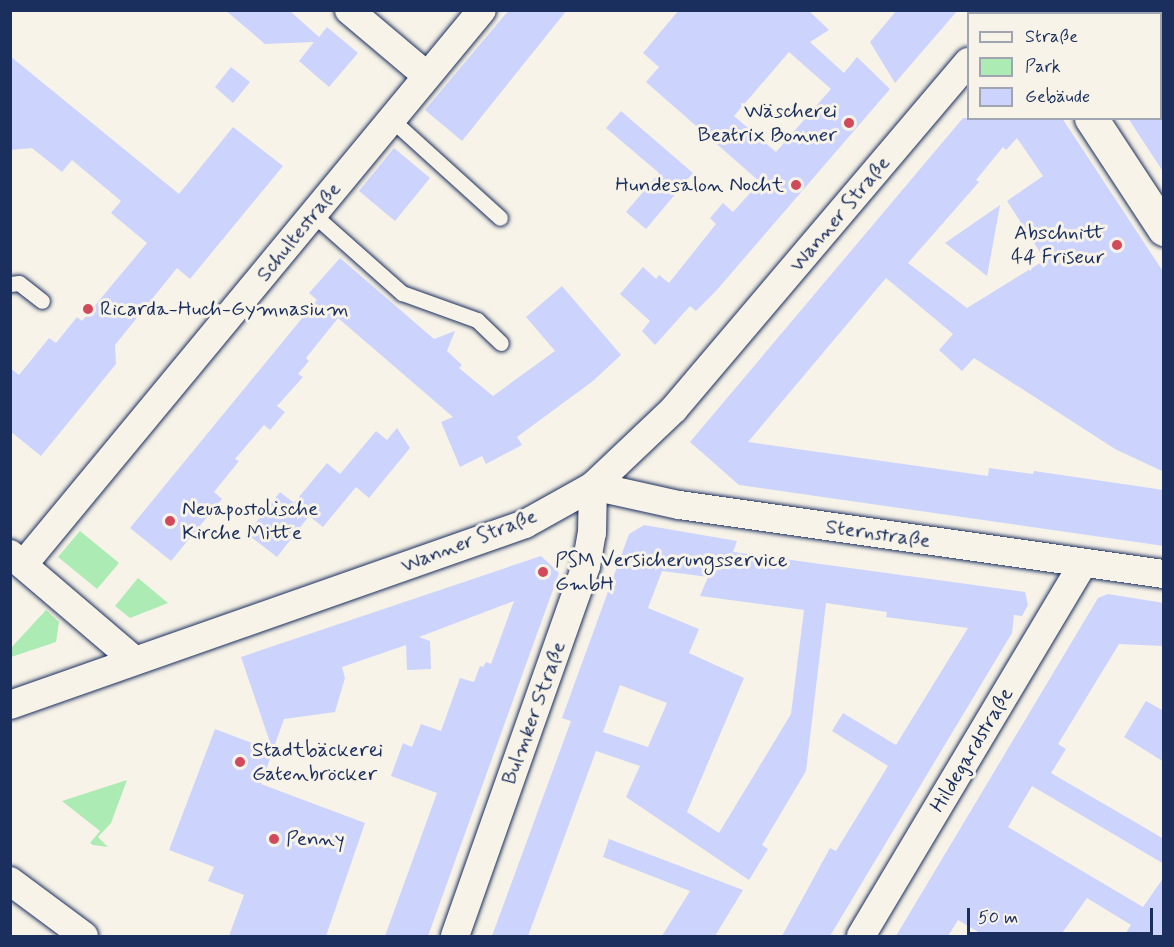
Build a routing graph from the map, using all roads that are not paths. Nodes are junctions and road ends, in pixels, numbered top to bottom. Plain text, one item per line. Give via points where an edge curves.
1 (348, 10) edge
2 (482, 10) edge
3 (967, 64) edge
4 (426, 75) junction
5 (391, 119) junction
6 (1092, 120) edge
7 (314, 215) junction
8 (500, 218) dead end
9 (1164, 229) edge
10 (10, 284) edge
11 (42, 301) dead end
12 (501, 343) dead end
13 (593, 486) junction
14 (17, 559) edge
15 (1083, 564) junction
16 (1164, 574) edge
17 (134, 660) junction
18 (10, 705) edge
19 (10, 881) edge
20 (51, 926) edge
21 (84, 936) edge
22 (455, 936) edge
23 (861, 936) edge

1 - 4 street
2 - 4 street, Schultestraße
3 - 13 street, Wanner Straße via 674,409
4 - 5 street, Schultestraße
5 - 7 street, Schultestraße
5 - 8 lane
6 - 9 street
7 - 12 lane via 402,293 477,320
7 - 14 street, Schultestraße
10 - 11 lane via 19,283
13 - 15 street, Sternstraße via 680,505
13 - 17 street, Wanner Straße via 525,524
13 - 22 street, Bulmker Straße via 592,533 586,566
14 - 17 street
15 - 16 street, Sternstraße
15 - 23 street, Hildegardstraße
17 - 18 street, Wanner Straße
19 - 20 street
20 - 21 street

